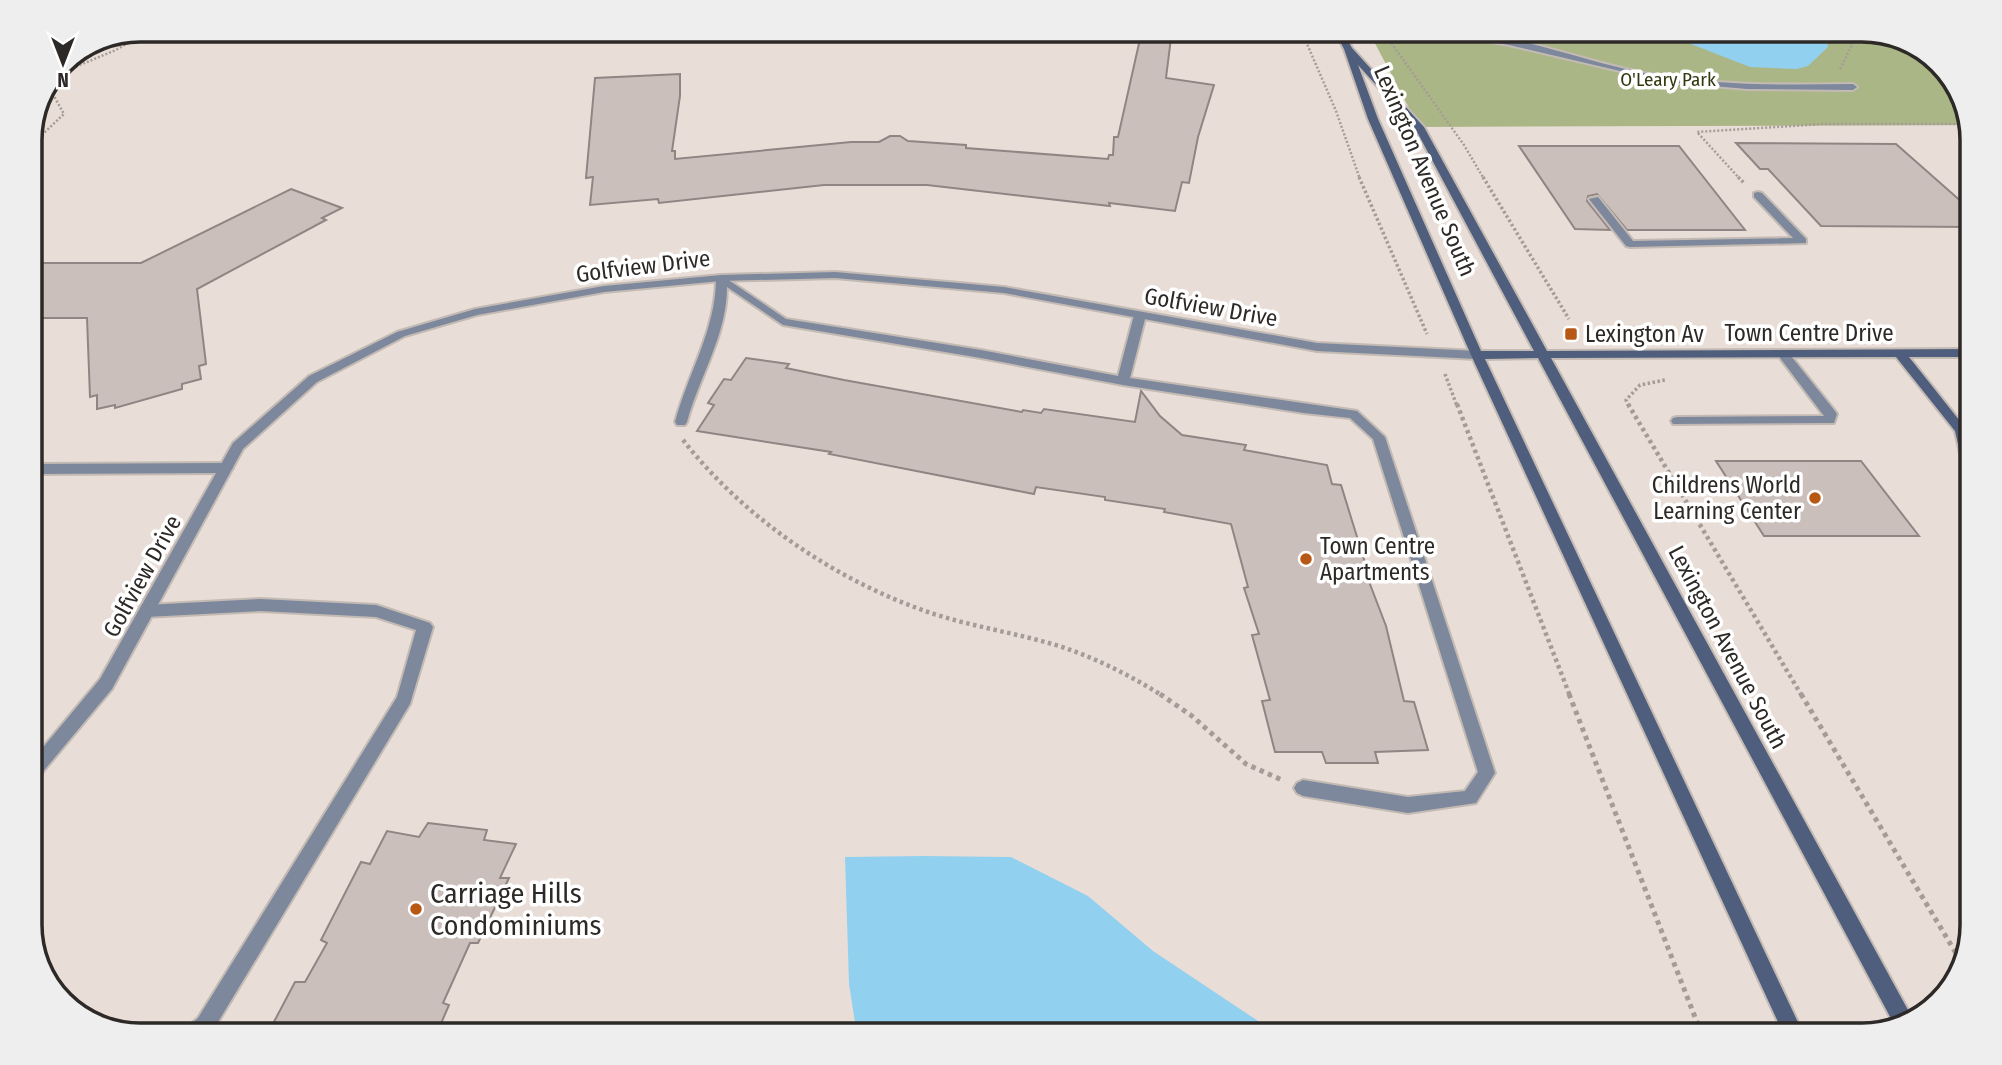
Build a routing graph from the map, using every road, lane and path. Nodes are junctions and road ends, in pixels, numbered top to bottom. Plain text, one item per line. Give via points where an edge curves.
1 (1306, 42) edge
2 (1344, 42) edge
3 (1391, 42) edge
4 (1504, 42) edge
5 (1851, 42) edge
6 (128, 43) edge
7 (1348, 50) junction
8 (73, 68) edge
9 (1839, 72) dead end
10 (1853, 87) dead end
11 (53, 95) edge
12 (1958, 124) edge
13 (42, 135) edge
14 (1754, 192) joint
15 (1594, 199) dead end
16 (721, 278) junction
17 (1140, 315) junction
18 (1569, 319) dead end
19 (1435, 353) junction
20 (1960, 353) edge
21 (1783, 354) junction
22 (1900, 354) junction
23 (1477, 355) junction
24 (1542, 355) junction
25 (1665, 380) dead end
26 (1123, 381) junction
27 (1677, 421) dead end
28 (681, 422) joint
29 (1960, 429) edge
30 (226, 468) junction
31 (42, 469) edge
32 (146, 611) junction
33 (42, 761) edge
34 (1303, 788) joint
35 (1956, 953) edge
36 (1900, 1015) edge
37 (206, 1023) edge
38 (1697, 1023) edge
39 (1788, 1023) edge

1 - 19 path via 1365,194
2 - 7 street, Lexington Avenue South
3 - 18 path via 1464,145
4 - 10 street via 1703,85
5 - 9 path
6 - 8 path
7 - 23 street, Lexington Avenue South via 1373,119
7 - 24 street, Lexington Avenue South via 1419,127
11 - 13 path via 64,114
12 - 14 path via 1823,124 1697,132
14 - 15 street via 1802,241 1630,244
16 - 17 street, Golfview Drive via 835,275 1004,290
16 - 26 street via 783,322
16 - 28 street via 723,301 716,330 686,399
16 - 30 street, Golfview Drive via 604,289 475,312 401,334 313,379 238,446
17 - 19 street, Golfview Drive via 1317,347
17 - 26 street
19 - 23 street, Golfview Drive
19 - 38 path
20 - 22 street, Town Centre Drive
21 - 22 street, Town Centre Drive
21 - 24 street, Town Centre Drive
21 - 27 street via 1831,414 1830,420
22 - 29 street
23 - 24 street, Town Centre Drive
23 - 39 street, Lexington Avenue South
24 - 36 street, Lexington Avenue South
25 - 35 path via 1640,385 1626,400
26 - 34 street via 1353,414 1380,437 1487,773 1470,798 1408,805
28 - 34 path via 681,438 727,492 879,594 1099,661 1190,715 1251,768
30 - 31 street
30 - 32 street, Golfview Drive
32 - 33 street, Golfview Drive via 106,684
32 - 37 street via 261,605 376,611 425,627 404,699

